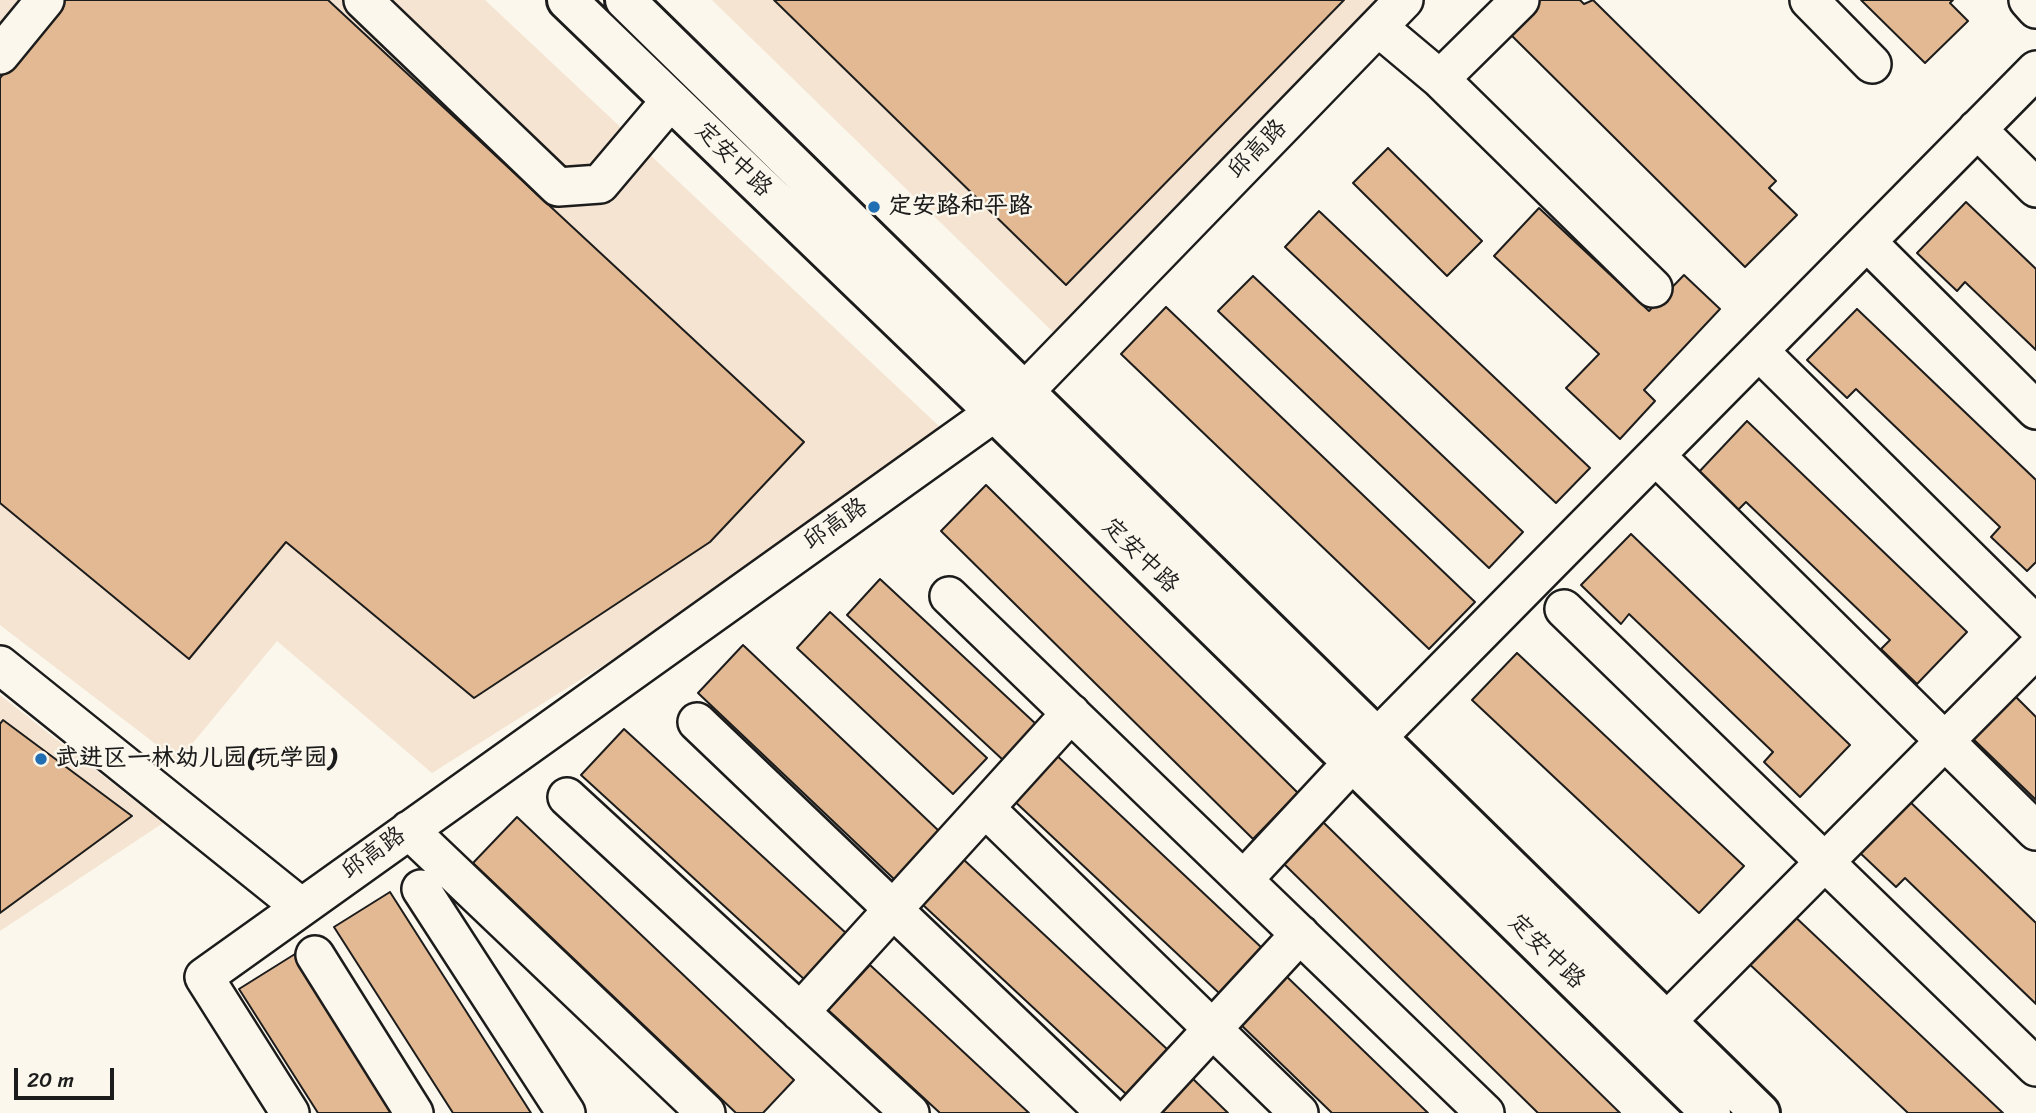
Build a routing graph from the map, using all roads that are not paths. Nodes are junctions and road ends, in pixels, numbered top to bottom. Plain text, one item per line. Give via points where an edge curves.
1 (45, 0) edge
2 (363, 0) edge
3 (567, 0) edge
4 (625, 0) edge
5 (1404, 0) edge
6 (1520, 0) edge
7 (1809, 0) edge
8 (2028, 0) edge
9 (2036, 9) edge
10 (1378, 27) junction
11 (0, 55) edge
12 (1872, 64) dead end
13 (2036, 70) edge
14 (1440, 79) junction
15 (671, 100) junction
16 (1977, 129) junction
17 (2036, 188) edge
18 (1867, 242) junction
19 (1653, 288) dead end
20 (1759, 351) junction
21 (1026, 390) junction
22 (2036, 410) edge
23 (994, 413) junction
24 (1656, 456) junction
25 (949, 596) dead end
26 (1564, 609) dead end
27 (2036, 625) edge
28 (2036, 649) edge
29 (0, 666) edge
30 (1071, 713) junction
31 (697, 722) dead end
32 (1945, 741) junction
33 (1365, 750) junction
34 (567, 797) dead end
35 (985, 808) junction
36 (408, 830) junction
37 (2036, 831) edge
38 (1825, 862) junction
39 (1244, 879) junction
40 (421, 888) dead end
41 (301, 907) junction
42 (893, 910) junction
43 (1300, 934) junction
44 (315, 955) dead end
45 (800, 1012) junction
46 (1667, 1021) junction
47 (1213, 1029) junction
48 (2036, 1067) edge
49 (290, 1113) edge
50 (414, 1113) edge
51 (566, 1113) edge
52 (706, 1113) edge
53 (910, 1113) edge
54 (1106, 1113) edge
55 (1135, 1113) edge
56 (1299, 1113) edge
57 (1485, 1113) edge
58 (1711, 1113) edge
59 (1760, 1113) edge

1 - 11 street
2 - 15 street via 558,187 600,184
3 - 15 main road, 定安中路
4 - 21 main road, 定安中路
5 - 10 street, 邱高路
6 - 14 street
7 - 12 street
8 - 9 street
10 - 14 street
10 - 21 street, 邱高路
13 - 16 street
14 - 19 street
15 - 23 main road, 定安中路
16 - 17 street
16 - 18 street
18 - 20 street
18 - 22 street
20 - 24 street
20 - 27 street
21 - 23 street, 邱高路
21 - 33 main road, 定安中路
23 - 33 main road, 定安中路
23 - 36 street, 邱高路
24 - 32 street
24 - 33 street
25 - 30 street
26 - 38 street
28 - 32 street
29 - 41 street
30 - 35 street
30 - 39 street
31 - 42 street
32 - 37 street
32 - 38 street
33 - 39 street
33 - 46 main road, 定安中路
33 - 58 main road, 定安中路
34 - 45 street
35 - 42 street
35 - 47 street
36 - 41 street, 邱高路
36 - 52 street
38 - 46 street
38 - 48 street
39 - 43 street
40 - 51 street
41 - 49 street, 邱高路 via 205,977
42 - 45 street
42 - 54 street
43 - 47 street
43 - 57 street
44 - 50 street
45 - 53 street
46 - 59 main road, 定安中路
47 - 55 street
47 - 56 street

